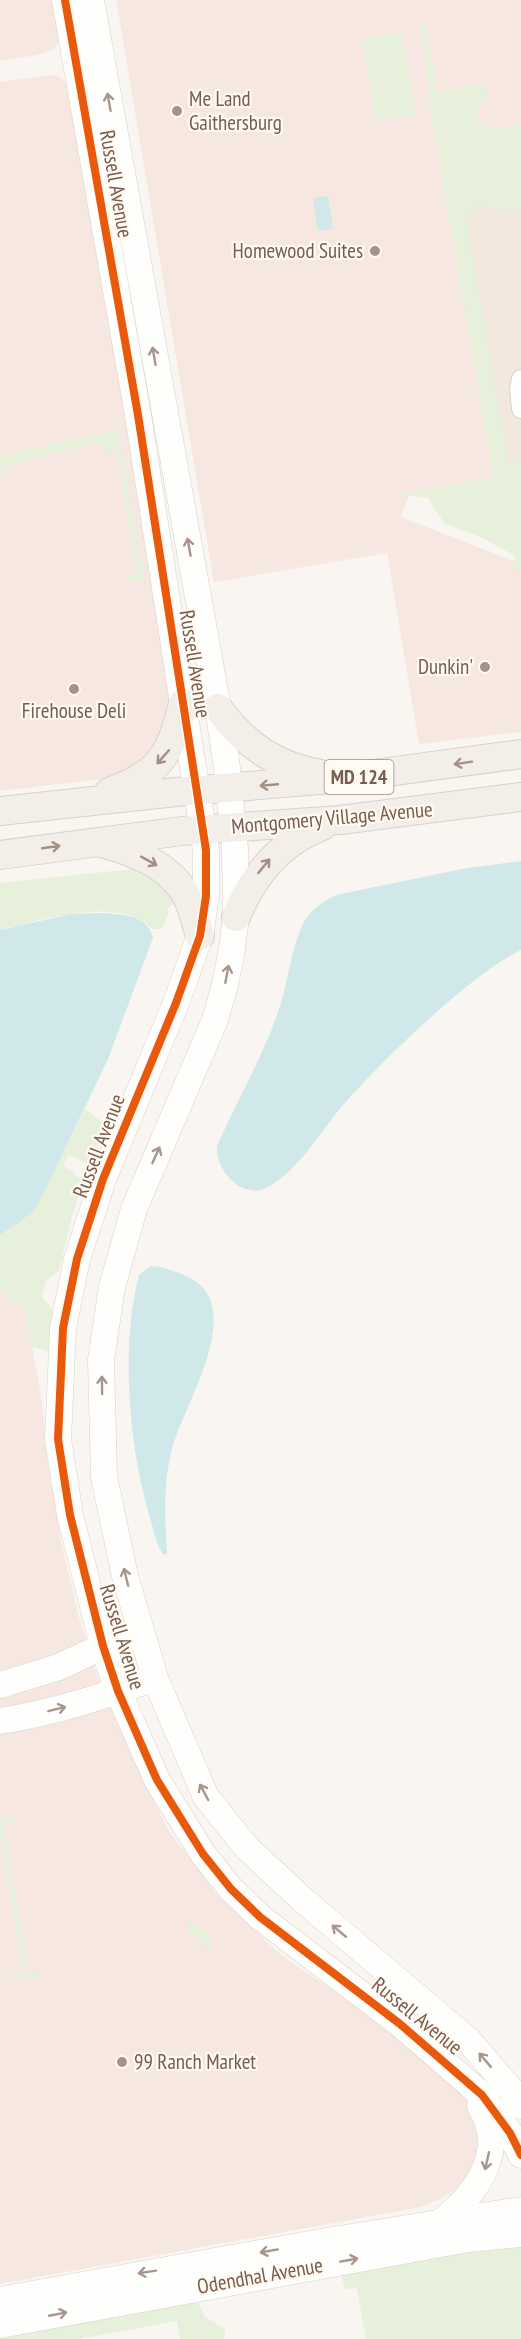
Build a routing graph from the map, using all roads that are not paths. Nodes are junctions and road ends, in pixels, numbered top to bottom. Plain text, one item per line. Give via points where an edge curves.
1 (65, 0) edge
2 (91, 0) edge
3 (521, 380) edge
4 (521, 410) edge
5 (183, 703) junction
6 (218, 708) junction
7 (521, 754) edge
8 (344, 778) junction
9 (229, 788) junction
10 (196, 791) junction
11 (521, 797) edge
12 (76, 802) junction
13 (0, 811) edge
14 (340, 820) junction
15 (233, 828) junction
16 (202, 830) junction
17 (94, 841) junction
18 (0, 855) edge
19 (236, 917) junction
20 (200, 936) junction
21 (141, 1634) junction
22 (103, 1646) junction
23 (155, 1678) junction
24 (0, 1684) edge
25 (118, 1691) junction
26 (0, 1721) edge
27 (456, 2071) junction
28 (521, 2106) edge
29 (521, 2155) edge
30 (521, 2210) edge
31 (442, 2221) junction
32 (521, 2234) edge
33 (0, 2300) edge
34 (0, 2325) edge

1 - 5 street, Russell Avenue via 136,404
6 -> 2 street, Russell Avenue
3 - 4 street
5 - 10 street, Russell Avenue
5 -> 12 main road via 170,749 162,759 141,778
6 - 8 main road via 233,729 256,749 291,766
6 - 9 street, Russell Avenue
7 -> 8 main road, Montgomery Village Avenue / MD 124
8 -> 9 main road, Montgomery Village Avenue / MD 124
9 - 10 main road, Montgomery Village Avenue / MD 124
9 - 15 street, Russell Avenue
10 - 12 main road, Montgomery Village Avenue / MD 124
10 - 16 street, Russell Avenue
11 - 14 main road, Montgomery Village Avenue / MD 124
12 - 13 main road, Montgomery Village Avenue / MD 124
14 - 15 main road, Montgomery Village Avenue / MD 124
19 -> 14 main road via 245,895 271,858 310,831
15 - 16 main road, Montgomery Village Avenue / MD 124
15 - 19 street, Russell Avenue
16 - 17 main road, Montgomery Village Avenue / MD 124
16 - 20 street, Russell Avenue via 206,896
18 -> 17 main road, Montgomery Village Avenue / MD 124
17 -> 20 main road via 125,849 167,872 187,897
21 -> 19 street, Russell Avenue via 104,1477 101,1360 112,1287 130,1220 215,1020 225,986
20 - 22 street, Russell Avenue via 103,1179 77,1259 63,1328 58,1439 70,1515
21 - 22 street
21 - 23 street, Russell Avenue
22 - 24 street via 59,1666
22 - 25 street, Russell Avenue
23 - 25 street
28 -> 23 street, Russell Avenue via 468,2040 247,1848 207,1797
26 -> 25 street via 60,1709
25 - 27 street, Russell Avenue via 157,1780 203,1854 231,1889 260,1917
27 - 29 street, Russell Avenue via 482,2095
27 -> 31 street via 484,2113 490,2137 487,2162 477,2185 458,2209
30 - 31 street, Odendhal Avenue
31 -> 33 street, Odendhal Avenue
34 -> 32 street, Odendhal Avenue via 468,2239

